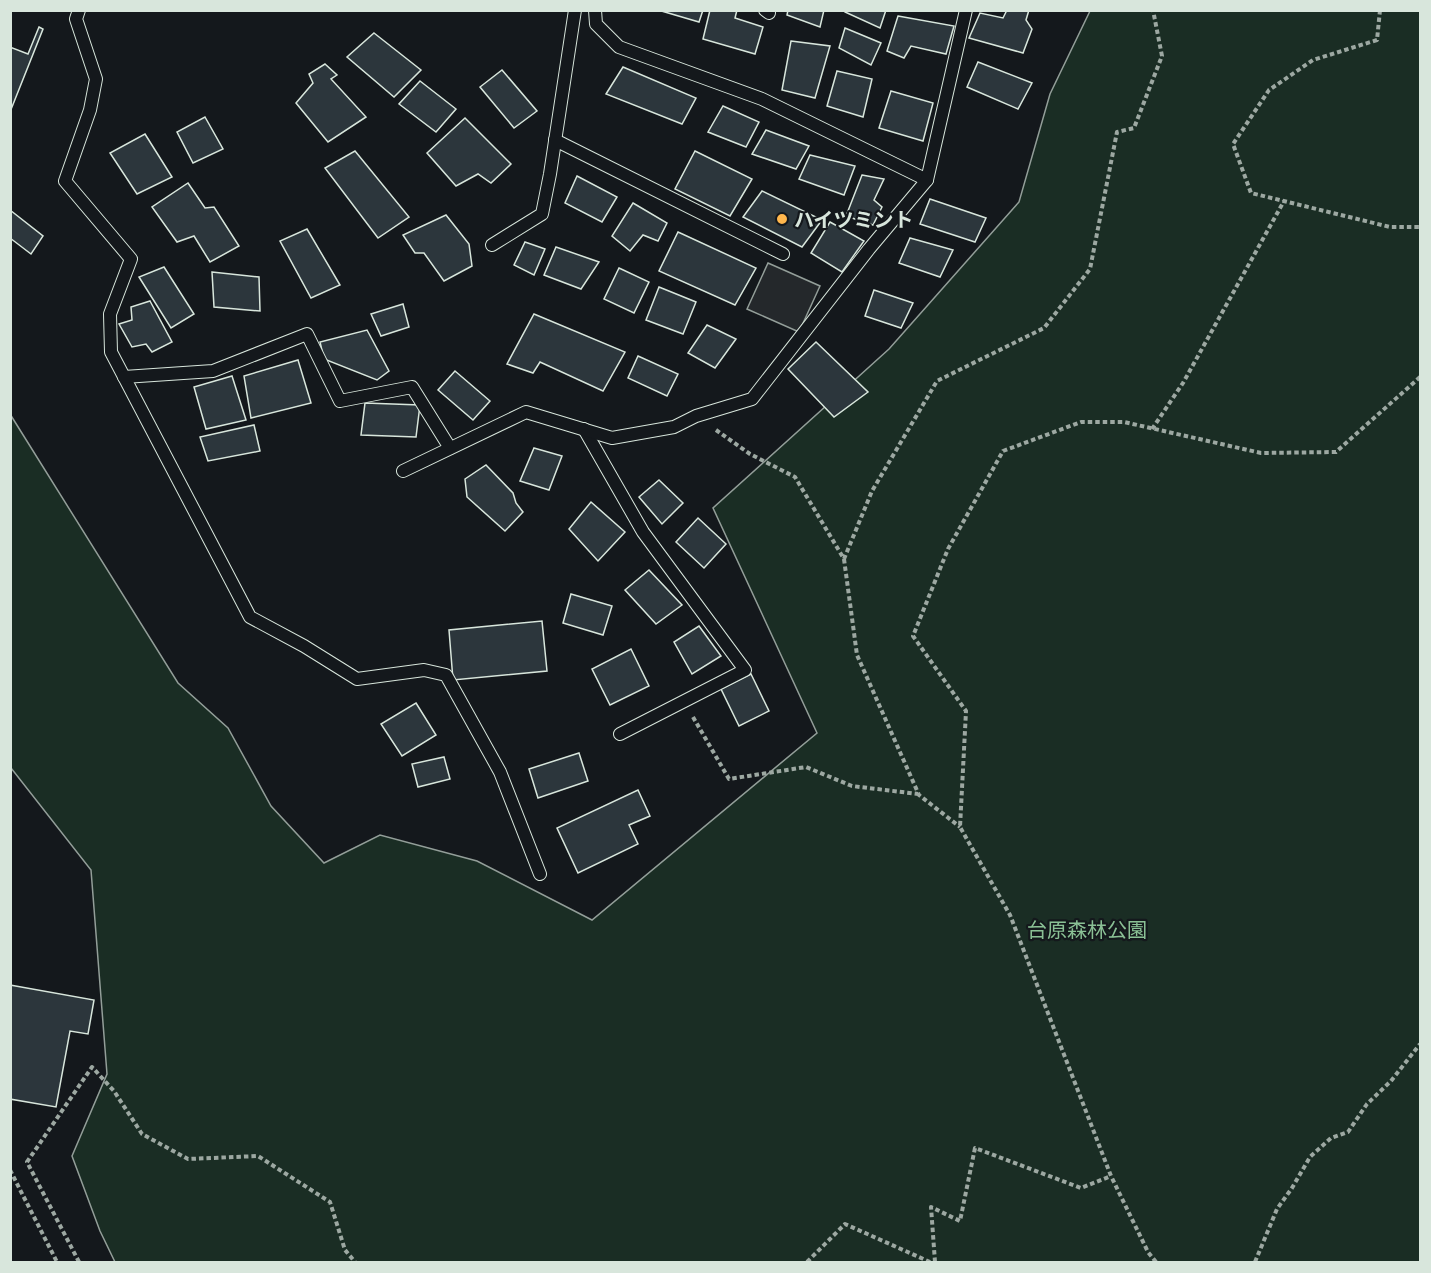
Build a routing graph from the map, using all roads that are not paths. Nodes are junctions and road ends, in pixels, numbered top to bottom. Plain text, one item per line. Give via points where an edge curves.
1 (78, 10) edge
2 (575, 10) edge
3 (595, 10) edge
4 (966, 10) edge
5 (555, 140) junction
6 (927, 180) junction
7 (492, 245) dead end
8 (783, 254) dead end
9 (124, 377) junction
10 (584, 429) junction
11 (450, 448) junction
12 (403, 471) dead end
13 (620, 734) dead end
14 (540, 874) dead end

1 - 9 lane via 76,19 96,79 90,110 65,181 131,259 110,314 111,352
2 - 5 lane
3 - 6 lane via 596,24 619,47 762,99
4 - 6 lane
5 - 7 lane via 542,214
5 - 8 lane
6 - 10 lane via 752,399 674,427 612,438
9 - 11 lane via 213,371 307,333 340,401 412,387
9 - 14 lane via 250,617 357,679 424,670 446,675 500,772
10 - 11 lane via 526,412
10 - 13 lane via 643,532 745,670
11 - 12 lane

